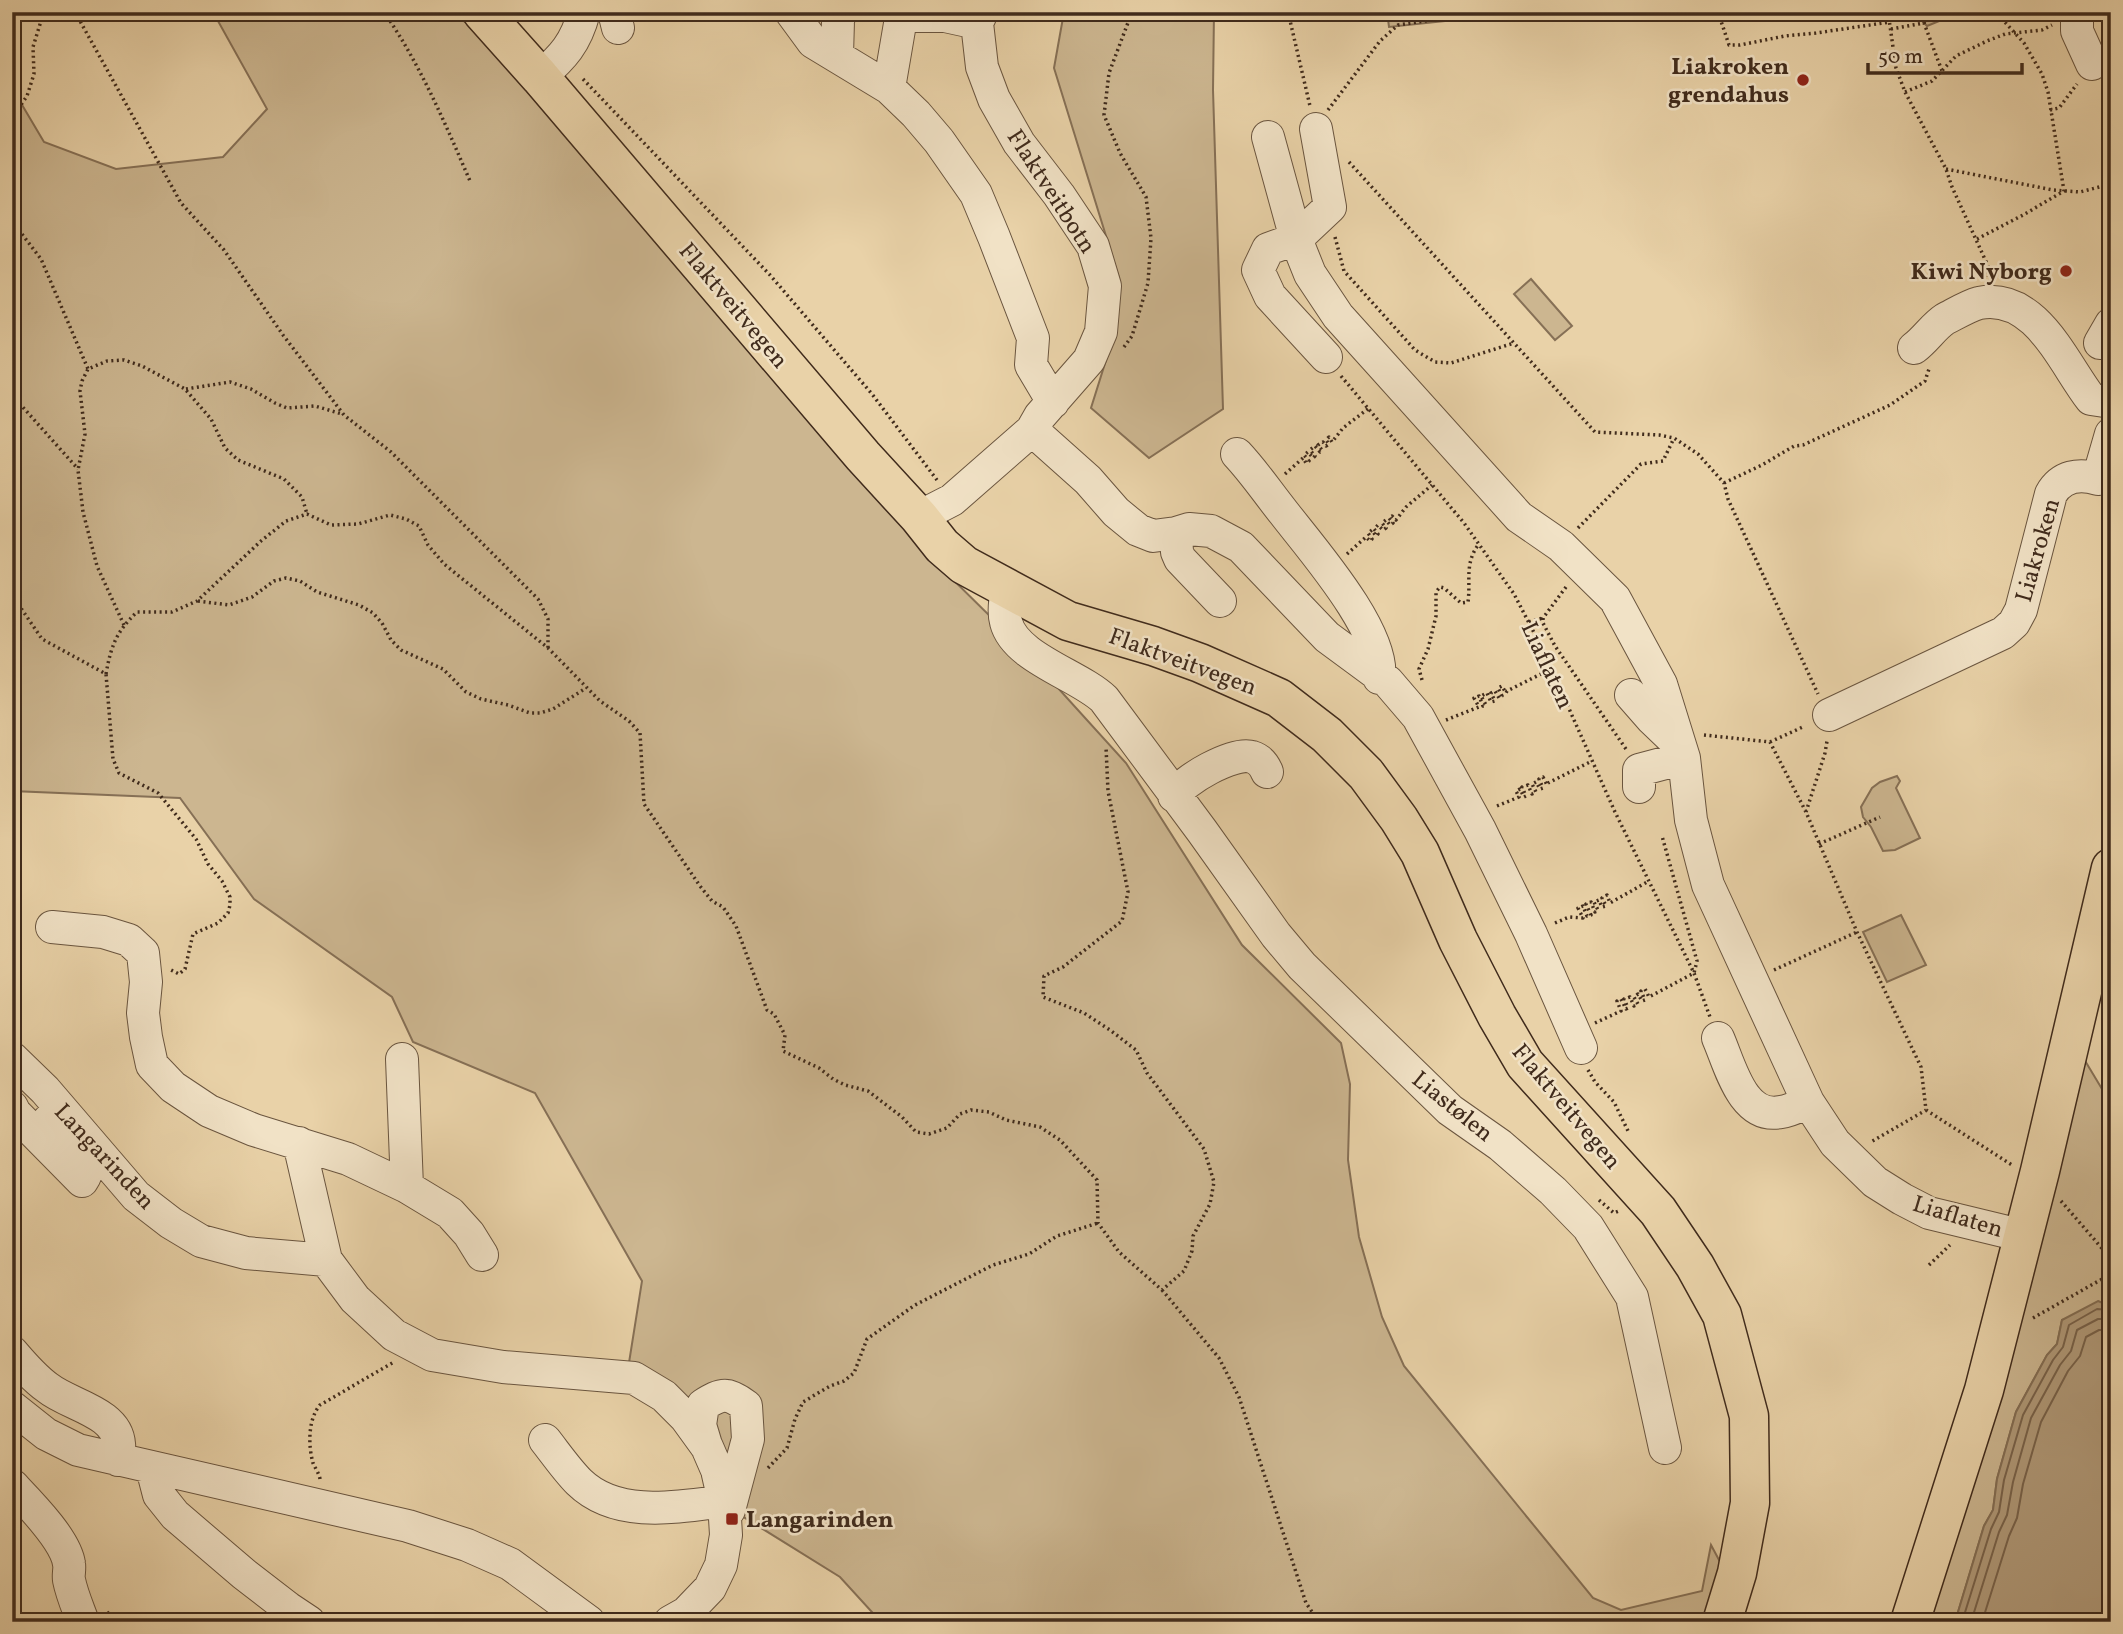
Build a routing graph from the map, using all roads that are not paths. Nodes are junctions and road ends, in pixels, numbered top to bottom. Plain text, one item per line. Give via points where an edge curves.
1 (482, 12) edge
2 (584, 12) edge
3 (791, 12) edge
4 (840, 12) edge
5 (902, 14) edge
6 (979, 17) edge
7 (2065, 18) edge
8 (837, 55) junction
9 (2092, 64) road end
10 (551, 67) junction
11 (889, 88) junction
12 (1316, 129) road end
13 (1268, 137) dead end
14 (1296, 239) junction
15 (1914, 348) dead end
16 (1326, 357) road end
17 (1053, 402) junction
18 (2111, 402) edge
19 (1032, 430) junction
20 (2109, 448) edge
21 (1237, 453) dead end
22 (919, 517) junction
23 (1175, 533) junction
24 (1007, 590) junction
25 (1220, 601) dead end
26 (1380, 678) junction
27 (1632, 695) dead end
28 (1829, 715) road end
29 (1680, 744) junction
30 (1267, 772) dead end
31 (1639, 779) road end
32 (1174, 796) junction
33 (2111, 868) edge
34 (52, 927) dead end
35 (1718, 1038) road end
36 (1581, 1048) road end
37 (12, 1058) edge
38 (402, 1059) dead end
39 (45, 1090) junction
40 (1808, 1102) junction
41 (12, 1107) edge
42 (299, 1143) junction
43 (407, 1187) junction
44 (2024, 1237) junction
45 (482, 1255) dead end
46 (326, 1260) junction
47 (12, 1352) edge
48 (12, 1407) edge
49 (545, 1440) dead end
50 (707, 1447) junction
51 (1665, 1448) dead end
52 (118, 1460) junction
53 (152, 1468) junction
54 (12, 1485) edge
55 (727, 1508) junction
56 (83, 1622) edge
57 (309, 1622) edge
58 (589, 1622) edge
59 (670, 1622) edge
60 (1722, 1622) edge
61 (1910, 1622) edge

1 - 10 main road, Flaktveitvegen
2 - 10 street via 579,32
3 - 8 street via 813,42
4 - 8 street
5 - 6 street
5 - 11 street
6 - 17 street, Flaktveitbotn via 982,66 994,99 1019,143 1093,246 1105,286 1101,332 1089,360
7 - 9 street via 2075,18
8 - 11 street
10 - 22 main road, Flaktveitvegen via 855,447
11 - 17 street via 939,141 975,194 1033,338 1031,365
12 - 14 street via 1330,207
13 - 14 street, Liaflaten
14 - 16 street via 1268,249 1258,270 1270,296
14 - 29 street, Liaflaten via 1310,274 1338,316 1520,517 1570,555 1615,599 1661,684
15 - 18 street via 1941,323 1971,306 2008,304 2042,327 2091,398
17 - 19 street, Flaktveitbotn
19 - 22 street, Flaktveitbotn via 953,500
19 - 23 street via 1138,530 1153,536
20 - 28 street, Liakroken via 2098,479 2077,476 2055,486 2021,610 2011,627
21 - 26 street via 1330,569 1373,643
22 - 24 main road, Flaktveitvegen via 964,565
23 - 25 street via 1180,559
23 - 26 street via 1189,528 1211,531 1241,547 1327,637
24 - 32 street, Liastølen via 1009,631 1034,656 1104,699
24 - 60 main road, Flaktveitvegen via 1068,621 1200,663 1279,698 1327,735 1366,775 1399,819 1525,1064 1658,1211 1722,1315 1749,1416 1750,1503
26 - 36 street via 1418,718 1513,871
27 - 29 street
29 - 31 street
29 - 40 street, Liaflaten via 1691,820 1708,885
30 - 32 street via 1256,759 1238,757 1186,783
32 - 51 street, Liastølen via 1302,966 1450,1110 1500,1145 1588,1227 1632,1297
33 - 44 main road
34 - 42 street via 103,932 129,940 143,953 145,1037 152,1065 173,1087 209,1111
35 - 40 street via 1751,1105 1781,1113
37 - 39 street, Langarinden
38 - 43 street
39 - 41 street, Langarinden via 40,1105 85,1176 82,1181
39 - 46 street, Langarinden via 135,1196 171,1223 201,1241 246,1253
40 - 44 street, Liaflaten via 1849,1158 1902,1199 1929,1213
42 - 43 street via 348,1159
42 - 46 street
43 - 45 street via 450,1213
44 - 61 main road via 1984,1390
46 - 50 street via 355,1299 394,1335 432,1355 503,1367 634,1378 664,1396
47 - 52 street via 47,1388 103,1416 120,1442
48 - 52 street via 46,1434 78,1450
49 - 55 street via 580,1483 599,1496 630,1507
50 - 55 street
50 - 55 street via 700,1425 703,1405 718,1396 733,1396 746,1406 748,1439
52 - 53 street
53 - 57 street via 159,1495 175,1515
53 - 58 street via 408,1526 467,1545 510,1564
54 - 56 street via 64,1550
55 - 59 street via 720,1565 710,1588 686,1613

